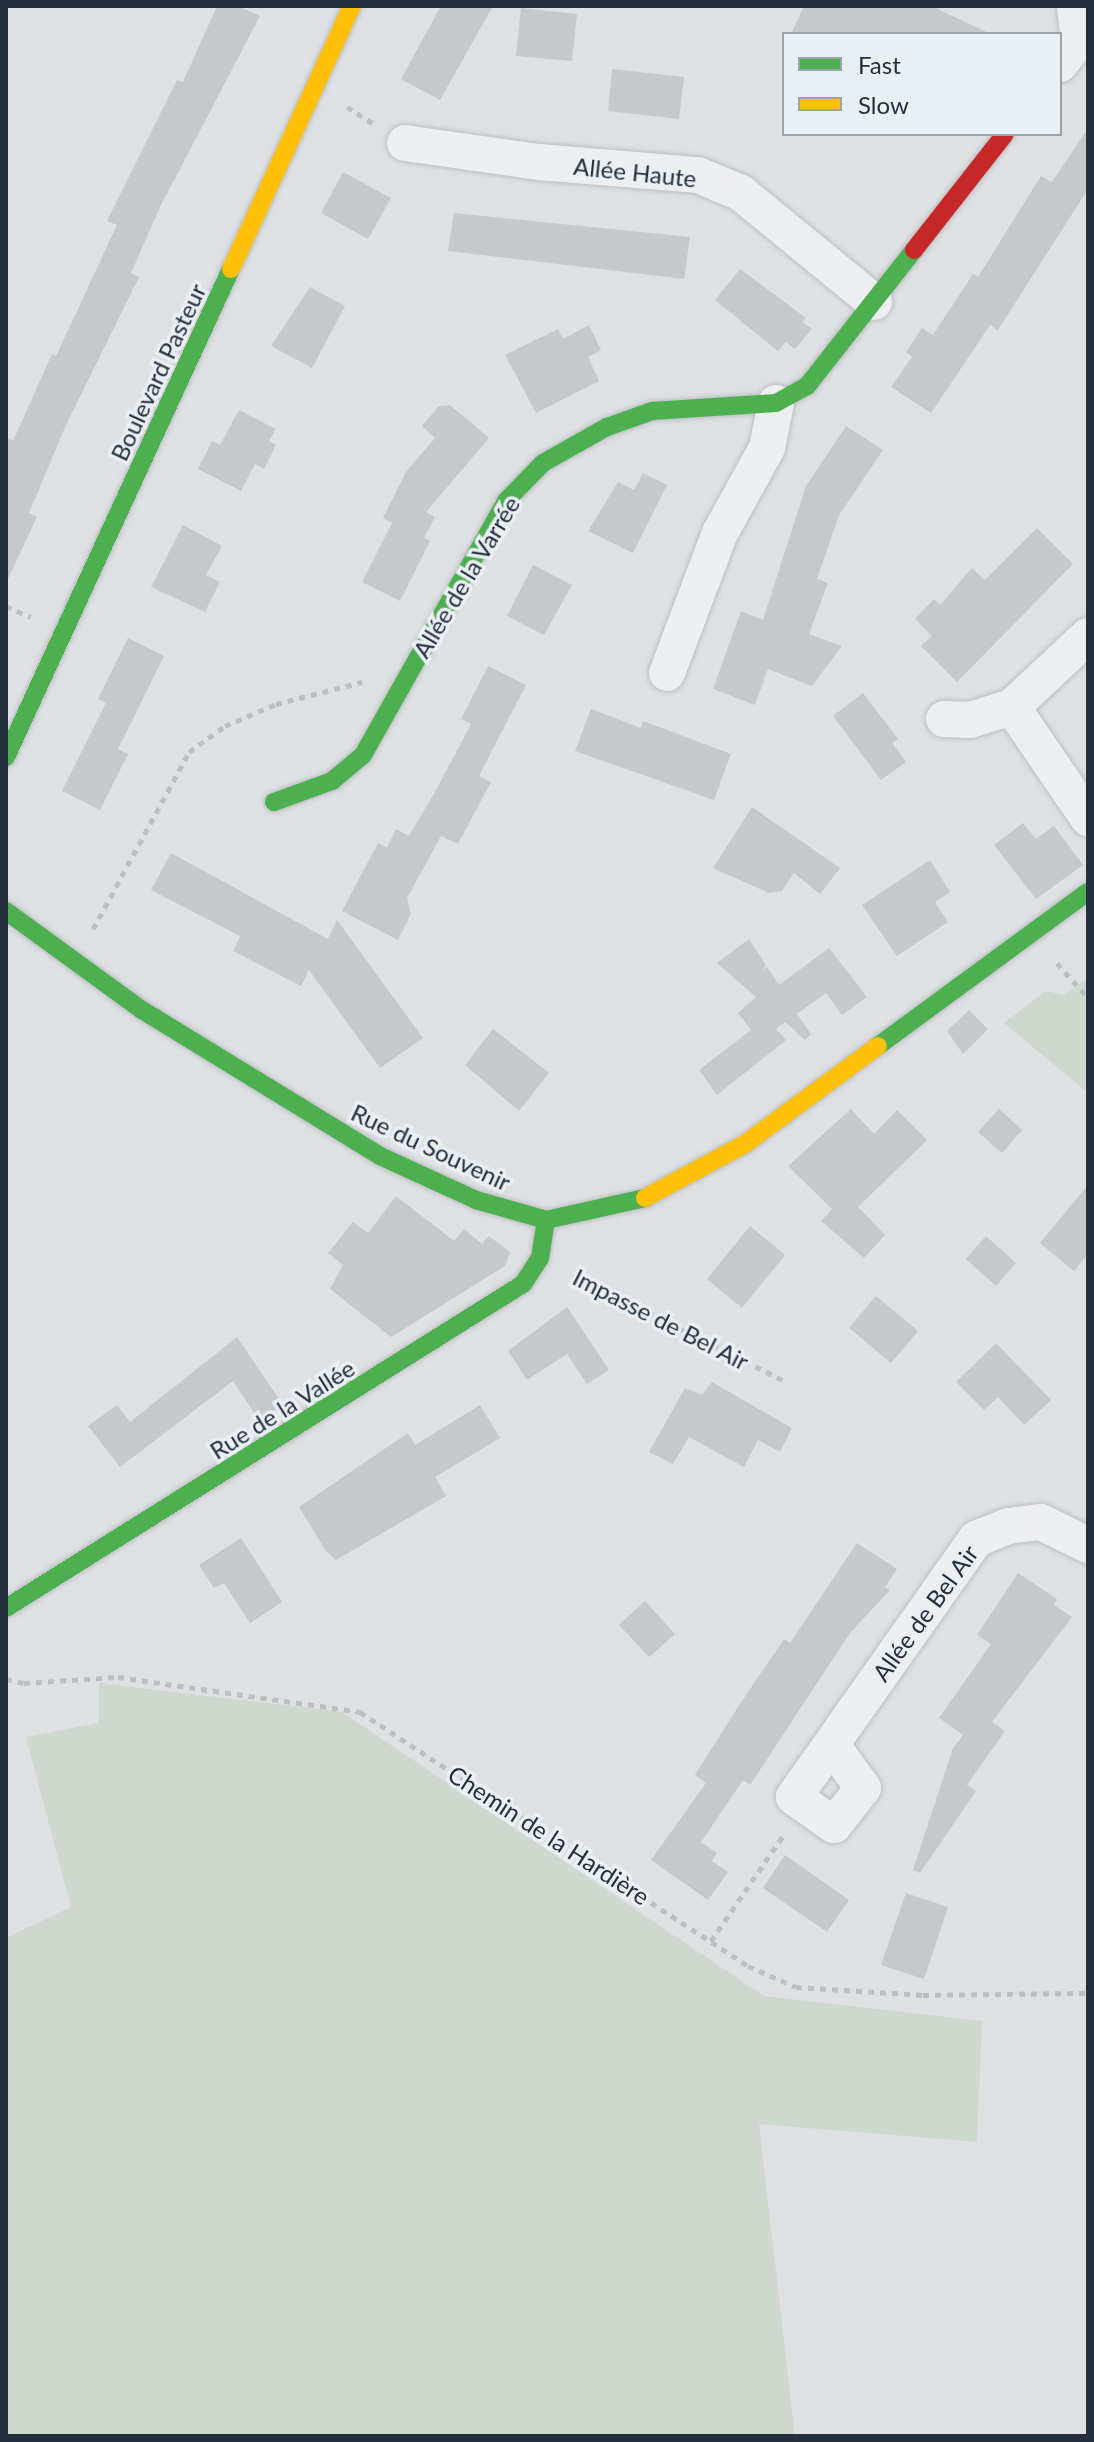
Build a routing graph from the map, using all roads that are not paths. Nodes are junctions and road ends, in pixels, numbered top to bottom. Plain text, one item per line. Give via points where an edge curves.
1 (352, 6) edge
2 (1003, 136) edge
3 (405, 143) road end
4 (874, 302) junction
5 (776, 403) junction
6 (1088, 636) edge
7 (667, 673) dead end
8 (1012, 707) junction
9 (944, 719) dead end
10 (6, 757) edge
11 (274, 802) dead end
12 (1088, 818) edge
13 (1088, 892) edge
14 (6, 911) edge
15 (546, 1220) junction
16 (1088, 1545) edge
17 (6, 1608) edge
18 (832, 1745) junction

1 - 10 street, Boulevard Pasteur
2 - 4 street, Allée de la Varrée
3 - 4 street, Allée Haute via 539,162 698,175 741,193
4 - 5 street, Allée de la Varrée via 807,386
5 - 7 street via 767,448 720,533
5 - 11 street, Allée de la Varrée via 652,411 607,427 543,463 506,501 363,755 332,781
6 - 8 street
8 - 9 street via 970,720
8 - 12 street
13 - 15 street, Rue du Souvenir via 745,1144 691,1177 629,1206
14 - 15 street, Rue du Souvenir via 142,1010 380,1156 476,1200
15 - 17 street, Rue de la Vallée via 540,1258 523,1284
16 - 18 street, Allée de Bel Air via 1041,1522 1008,1526 976,1539
18 - 18 street, Allée de Bel Air via 794,1797 834,1825 863,1788

